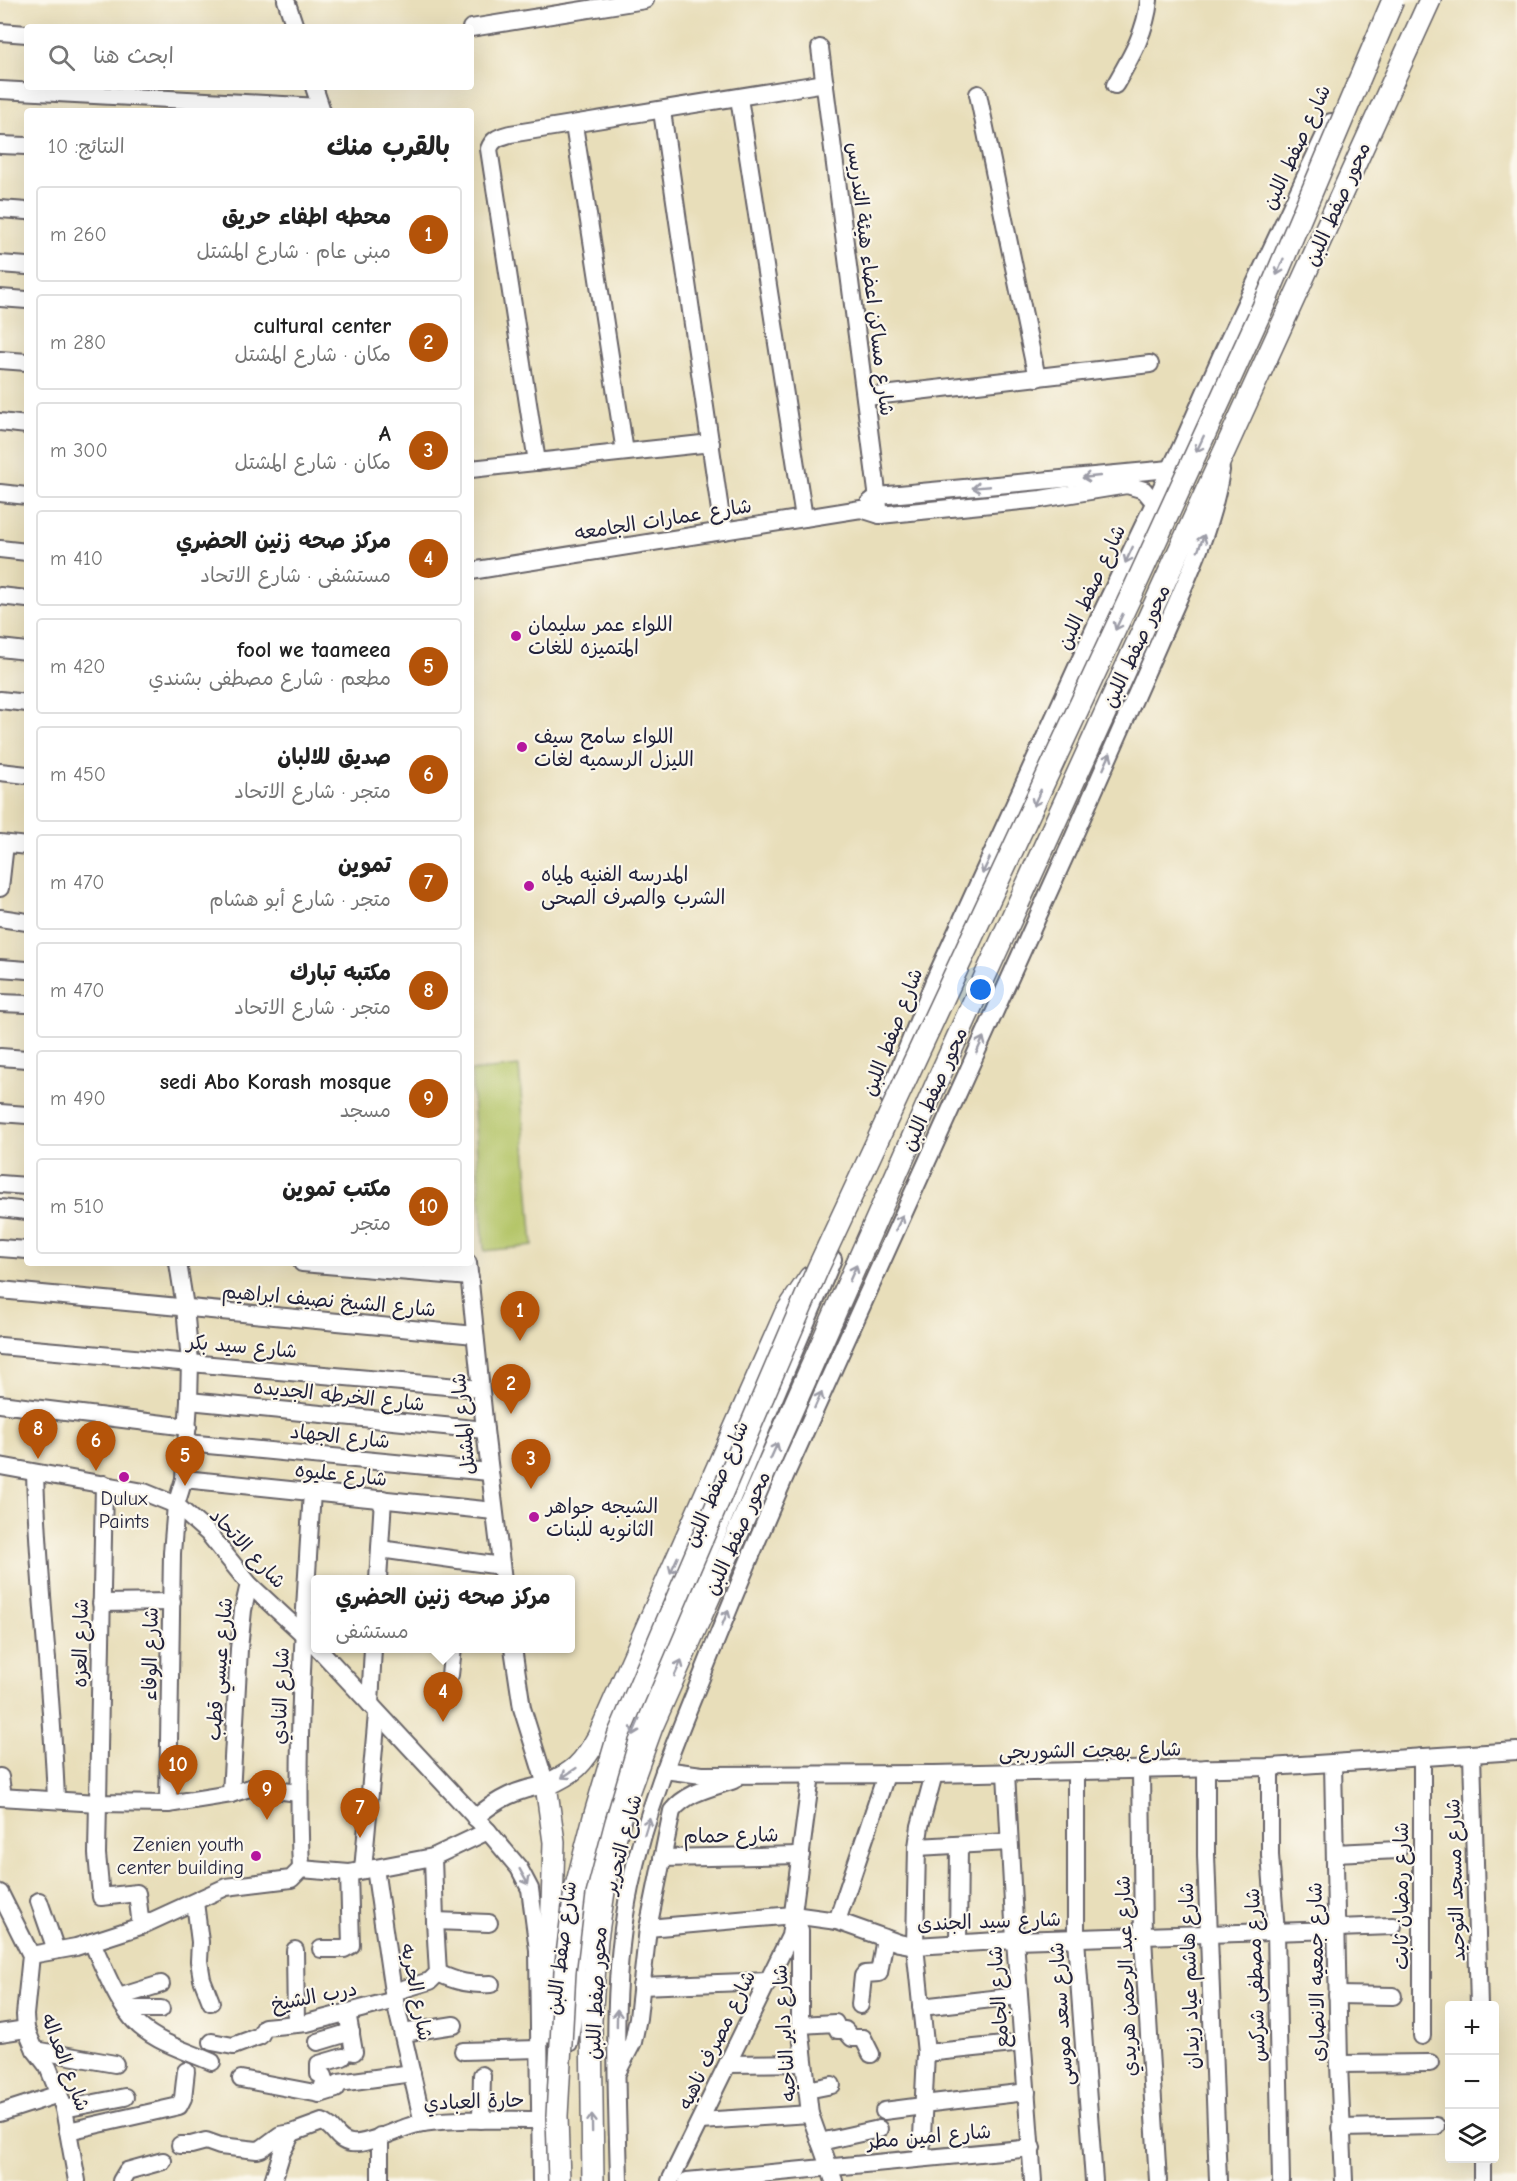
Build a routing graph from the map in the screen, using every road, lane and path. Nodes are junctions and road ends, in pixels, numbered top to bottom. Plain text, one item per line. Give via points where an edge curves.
1 (286, 0) edge
2 (645, 0) edge
3 (1149, 0) edge
4 (1395, 0) edge
5 (1430, 0) edge
6 (294, 24) edge
7 (474, 28) edge
8 (0, 32) edge
9 (24, 34) edge
10 (819, 48) dead end
11 (825, 83) junction
12 (1115, 85) dead end
13 (0, 90) edge
14 (315, 90) edge
15 (978, 94) dead end
16 (740, 98) junction
17 (304, 108) edge
18 (321, 108) edge
19 (662, 111) junction
20 (574, 125) junction
21 (0, 145) edge
22 (24, 146) edge
23 (0, 209) edge
24 (24, 211) edge
25 (0, 264) edge
26 (24, 266) edge
27 (0, 298) edge
28 (24, 300) edge
29 (0, 360) edge
30 (24, 362) edge
31 (1150, 364) dead end
32 (1037, 378) junction
33 (866, 397) junction
34 (0, 422) edge
35 (24, 424) edge
36 (711, 443) junction
37 (626, 452) junction
38 (1223, 455) junction
39 (537, 462) junction
40 (474, 469) edge
41 (1170, 469) junction
42 (0, 493) edge
43 (24, 496) edge
44 (878, 496) junction
45 (1154, 502) junction
46 (861, 509) junction
47 (880, 515) junction
48 (804, 518) junction
49 (723, 531) junction
50 (0, 549) edge
51 (24, 552) edge
52 (474, 571) edge
53 (0, 596) edge
54 (24, 599) edge
55 (0, 648) edge
56 (24, 651) edge
57 (0, 700) edge
58 (24, 704) edge
59 (0, 772) edge
60 (24, 775) edge
61 (3, 843) edge
62 (24, 846) edge
63 (0, 888) edge
64 (0, 918) edge
65 (24, 922) edge
66 (0, 968) edge
67 (24, 970) edge
68 (0, 1003) edge
69 (24, 1004) edge
70 (0, 1057) edge
71 (24, 1059) edge
72 (0, 1113) edge
73 (24, 1114) edge
74 (0, 1184) edge
75 (24, 1186) edge
76 (0, 1208) edge
77 (24, 1211) edge
78 (0, 1248) edge
79 (24, 1250) edge
80 (176, 1266) edge
81 (374, 1266) edge
82 (818, 1268) junction
83 (469, 1270) edge
84 (0, 1290) edge
85 (185, 1307) junction
86 (475, 1335) junction
87 (0, 1346) edge
88 (190, 1362) junction
89 (480, 1389) junction
90 (189, 1401) junction
91 (0, 1404) edge
92 (485, 1430) junction
93 (188, 1435) junction
94 (0, 1466) edge
95 (489, 1472) junction
96 (35, 1473) junction
97 (184, 1479) junction
98 (104, 1484) junction
99 (312, 1492) junction
100 (383, 1500) junction
101 (176, 1505) junction
102 (494, 1511) junction
103 (380, 1549) junction
104 (502, 1573) edge
105 (378, 1575) edge
106 (249, 1584) junction
107 (172, 1602) junction
108 (102, 1603) junction
109 (303, 1633) junction
110 (311, 1641) edge
111 (322, 1653) edge
112 (373, 1653) edge
113 (452, 1653) edge
114 (514, 1653) edge
115 (450, 1675) dead end
116 (373, 1709) junction
117 (1517, 1751) edge
118 (1472, 1754) junction
119 (1422, 1757) junction
120 (1333, 1763) junction
121 (1270, 1767) junction
122 (1206, 1768) junction
123 (664, 1770) junction
124 (1142, 1770) junction
125 (1076, 1771) junction
126 (1006, 1773) junction
127 (933, 1774) junction
128 (811, 1775) junction
129 (886, 1775) junction
130 (747, 1776) junction
131 (0, 1777) edge
132 (546, 1785) junction
133 (298, 1793) junction
134 (231, 1794) junction
135 (1, 1797) edge
136 (56, 1800) junction
137 (98, 1803) junction
138 (168, 1804) junction
139 (475, 1818) junction
140 (488, 1831) junction
141 (1009, 1842) junction
142 (959, 1845) junction
143 (917, 1847) junction
144 (1398, 1850) dead end
145 (1335, 1853) junction
146 (801, 1855) junction
147 (433, 1857) junction
148 (662, 1858) junction
149 (301, 1869) junction
150 (363, 1870) junction
151 (1, 1897) edge
152 (39, 1901) dead end
153 (195, 1902) junction
154 (793, 1915) junction
155 (435, 1921) junction
156 (837, 1921) junction
157 (489, 1923) dead end
158 (141, 1926) junction
159 (1393, 1926) dead end
160 (648, 1928) junction
161 (1336, 1929) junction
162 (1276, 1932) junction
163 (1209, 1934) junction
164 (885, 1938) junction
165 (1143, 1938) junction
166 (1076, 1939) junction
167 (1015, 1940) junction
168 (92, 1942) junction
169 (958, 1944) junction
170 (915, 1946) junction
171 (321, 1949) dead end
172 (56, 1950) junction
173 (295, 1950) dead end
174 (31, 1955) junction
175 (438, 1973) junction
176 (769, 1981) junction
177 (161, 1984) dead end
178 (491, 1984) dead end
179 (642, 1986) junction
180 (1337, 1995) junction
181 (394, 1996) junction
182 (1019, 1996) junction
183 (1393, 1996) dead end
184 (1479, 2001) edge
185 (211, 2002) dead end
186 (122, 2003) junction
187 (860, 2005) dead end
188 (921, 2007) junction
189 (161, 2009) dead end
190 (347, 2012) junction
191 (296, 2024) junction
192 (454, 2025) dead end
193 (800, 2025) junction
194 (26, 2029) junction
195 (351, 2032) junction
196 (0, 2033) edge
197 (402, 2033) junction
198 (1422, 2036) dead end
199 (543, 2040) junction
200 (212, 2042) dead end
201 (318, 2042) dead end
202 (1023, 2043) junction
203 (35, 2050) junction
204 (463, 2051) dead end
205 (926, 2053) junction
206 (872, 2054) dead end
207 (212, 2062) dead end
208 (803, 2063) junction
209 (1430, 2063) dead end
210 (115, 2064) dead end
211 (728, 2064) junction
212 (1339, 2064) junction
213 (186, 2071) dead end
214 (412, 2073) junction
215 (616, 2074) junction
216 (482, 2075) dead end
217 (241, 2079) dead end
218 (832, 2085) dead end
219 (807, 2090) junction
220 (1027, 2092) junction
221 (324, 2093) junction
222 (125, 2097) dead end
223 (62, 2102) junction
224 (923, 2105) junction
225 (884, 2111) dead end
226 (0, 2113) edge
227 (810, 2114) junction
228 (481, 2120) junction
229 (539, 2120) junction
230 (700, 2121) junction
231 (326, 2123) junction
232 (423, 2123) junction
233 (1436, 2126) dead end
234 (1341, 2128) junction
235 (879, 2129) dead end
236 (68, 2131) junction
237 (292, 2133) junction
238 (380, 2136) junction
239 (820, 2142) junction
240 (180, 2145) dead end
241 (1032, 2148) junction
242 (921, 2158) junction
243 (163, 2161) dead end
244 (1482, 2163) edge
245 (832, 2174) edge
246 (77, 2181) edge
247 (121, 2181) edge
248 (273, 2181) edge
249 (380, 2181) edge
250 (541, 2181) edge
251 (550, 2181) edge
252 (559, 2181) edge
253 (593, 2181) edge
254 (619, 2181) edge
255 (670, 2181) edge
256 (687, 2181) edge
257 (1034, 2181) edge
258 (1094, 2181) edge
259 (1158, 2181) edge
260 (1218, 2181) edge
261 (1281, 2181) edge
262 (1344, 2181) edge
263 (1482, 2181) edge

1 - 6 street
2 - 7 street
3 - 12 street via 1141,39
4 - 41 street, شارع صفط اللبن via 1372,35
4 -> 82 main road, محور صفط اللبن, bridge via 1263,307
5 - 38 main road, محور صفط اللبن
8 - 9 street
10 - 11 street, شارع مساكن اعضاء هيئة التدريس
11 - 16 street
11 - 33 street, شارع مساكن اعضاء هيئة التدريس
13 - 17 street
14 - 18 street
15 - 32 street
16 - 19 street
16 - 48 street
19 - 20 street
19 - 36 street
20 - 37 street
20 - 39 street via 499,137 489,149
21 - 22 street
23 - 24 street
25 - 26 street
27 - 28 street
29 - 30 street
31 - 32 street
32 - 33 street
33 - 44 street, شارع مساكن اعضاء هيئة التدريس
34 - 35 street
36 - 37 street
36 - 49 street
37 - 39 street
123 -> 38 street, شارع التحرير via 773,1503 1176,604 1210,520
253 -> 38 main road, محور صفط اللبن via 591,2020 597,1939 608,1864 652,1727 941,1073
39 - 40 street
41 -> 44 street
41 - 45 street, شارع صفط اللبن
42 - 43 street
44 - 46 street, شارع عمارات الجامعه
44 - 47 street, شارع مساكن اعضاء هيئة التدريس
45 - 47 street, شارع عمارات الجامعه via 1144,490 1127,485 1041,499
45 -> 229 street, شارع صفط اللبن via 934,981 890,1091 820,1292 631,1738 589,1886 570,2041
46 - 47 street, شارع عمارات الجامعه
46 - 48 street, شارع عمارات الجامعه
48 - 49 street, شارع عمارات الجامعه
49 - 52 street, شارع عمارات الجامعه
50 - 51 street
53 - 54 street
55 - 56 street
57 - 58 street
59 - 60 street
61 - 62 street
61 - 63 street
64 - 65 street
66 - 67 street
68 - 69 street
70 - 71 street
72 - 73 street
74 - 75 street
76 - 77 street
78 - 79 street
80 - 85 street, شارع الوفاء
81 - 83 street
82 -> 132 main road via 785,1314 606,1721 588,1755 572,1773
82 - 252 main road, محور صفط اللبن, bridge via 630,1707 594,1816 575,1890 565,1971 557,2116
83 - 86 street, شارع المشتل
84 - 85 street, شارع الشيخ نصيف ابراهيم
85 - 86 street, شارع الشيخ نصيف ابراهيم
85 - 88 street, شارع الوفاء
86 - 89 street, شارع المشتل
87 - 88 street, شارع سيد بكر
88 - 89 street, شارع سيد بكر
88 - 90 street, شارع الوفاء
89 - 92 street, شارع المشتل
90 - 92 street, شارع الخرطه الجديده
90 - 93 street, شارع الوفاء
91 - 93 street, شارع الجهاد
92 - 95 street, شارع المشتل
93 - 95 street, شارع الجهاد
93 - 97 street, شارع الوفاء
94 - 96 street, شارع الاتحاد
95 - 102 street, شارع المشتل
96 - 98 street, شارع الاتحاد
96 - 136 street
97 - 99 street, شارع عليوه
97 - 101 street, شارع الوفاء
98 - 101 street, شارع الاتحاد via 144,1492
98 - 108 street, شارع العزه
99 - 100 street, شارع عليوه
99 - 109 street, شارع النادي
100 - 102 street, شارع عليوه
100 - 103 street
101 - 106 street, شارع الاتحاد via 208,1533
101 - 107 street, شارع الوفاء
102 - 104 street, شارع المشتل
103 - 104 street
103 - 105 street
106 - 109 street, شارع الاتحاد
106 - 134 street, شارع عيسي قطب via 239,1649
107 - 108 street
107 - 138 street, شارع الوفاء
108 - 137 street, شارع العزه
109 - 110 street, شارع الاتحاد
109 - 133 street, شارع النادي
111 - 116 street, شارع الاتحاد
112 - 116 street
113 - 115 street
114 - 132 street via 522,1708
116 - 139 street, شارع الاتحاد
116 - 150 street
117 - 118 street, شارع بهجت الشوربجى
118 - 119 street, شارع بهجت الشوربجى
118 - 184 street, شارع مسجد التوحيد
119 - 120 street, شارع بهجت الشوربجى
119 - 198 street, شارع رمضان ثابت
120 - 121 street, شارع بهجت الشوربجى
120 - 145 street, شارع جمعيه الانصارى
121 - 122 street, شارع بهجت الشوربجى
121 - 162 street, شارع مصطفى شركس via 1270,1855
122 - 124 street, شارع بهجت الشوربجى
122 - 163 street, شارع هاشم عياد زيدان
123 - 130 street, شارع بهجت الشوربجى
215 -> 123 street, شارع التحرير via 618,2001 629,1892
124 - 125 street, شارع بهجت الشوربجى
124 - 165 street, شارع عبد الرحمن هريدي
125 - 126 street, شارع بهجت الشوربجى
125 - 166 street, شارع سعد موسى
126 - 127 street, شارع بهجت الشوربجى
126 - 141 street, شارع الجامع
127 - 129 street, شارع بهجت الشوربجى
127 - 143 street
128 - 129 street, شارع بهجت الشوربجى
128 - 130 street, شارع بهجت الشوربجى
128 - 146 street, شارع مصرف ناهيه
129 - 156 street
130 - 148 street via 690,1795 678,1804 672,1811
131 - 135 street
132 - 139 street via 511,1793
132 - 199 main road via 554,1842
133 - 134 street via 253,1787
133 - 149 street, شارع النادي
134 - 138 street
135 - 136 street
136 - 137 street
137 - 138 street
137 - 158 street, شارع العزه via 101,1897 137,1893
139 - 140 street, شارع الاتحاد
140 - 147 street
140 -> 199 street via 519,1868 530,1889
141 - 142 street
141 - 167 street, شارع الجامع
142 - 143 street
142 - 169 street
143 - 170 street
144 - 145 street
145 - 161 street, شارع جمعيه الانصارى
146 - 148 street, شارع حمام
146 - 154 street, شارع مصرف ناهيه
147 - 150 street
147 - 155 street
148 - 160 street
149 - 150 street
149 - 153 street via 291,1879 226,1887
150 - 171 street via 351,1946
150 - 181 street, شارع الحريه
151 - 174 street
152 - 172 street
153 - 158 street
153 - 185 street via 199,1961
154 - 156 street, شارع سيد الجندى
154 - 160 street, شارع سيد الجندى
154 - 176 street, شارع مصرف ناهيه via 790,1936
154 - 193 street, شارع داير الناحيه via 800,1931
155 - 157 street
155 - 175 street
156 - 164 street, شارع سيد الجندى
158 - 168 street
159 - 161 street, شارع سيد الجندى
160 - 179 street
161 - 162 street, شارع سيد الجندى
161 - 180 street, شارع جمعيه الانصارى
162 - 163 street, شارع سيد الجندى
162 - 261 street, شارع مصطفى شركس
163 - 165 street, شارع سيد الجندى
163 - 260 street, شارع هاشم عياد زيدان
164 - 170 street, شارع سيد الجندى
164 - 187 street via 879,1973 862,1976
165 - 166 street, شارع سيد الجندى
165 - 259 street, شارع عبد الرحمن هريدي
166 - 167 street, شارع سيد الجندى
166 - 258 street, شارع سعد موسى
167 - 169 street, شارع سيد الجندى
167 - 182 street, شارع الجامع
168 - 172 street
168 - 186 street
169 - 170 street, شارع سيد الجندى
170 - 188 street
172 - 174 street
173 - 191 street
174 - 194 street, شارع العداله
175 - 178 street via 473,1985
175 - 181 street, درب الشيخ via 430,1981
176 - 179 street
176 - 211 street, شارع مصرف ناهيه
177 - 186 street
179 - 215 street via 633,2042
180 - 183 street
180 - 212 street, شارع جمعيه الانصارى
181 - 190 street, درب الشيخ
181 - 197 street, شارع الحريه
182 - 188 street
182 - 202 street, شارع الجامع
186 - 189 street
186 - 207 street via 130,2017 148,2032
188 - 205 street
190 - 191 street, درب الشيخ
190 - 195 street
191 - 200 street, درب الشيخ via 265,2027 260,2036 233,2046
192 - 197 street
193 - 206 street via 835,2023 852,2038 864,2038
193 - 208 street, شارع داير الناحيه
194 - 196 street
194 - 203 street, شارع العداله
195 - 201 street
195 - 221 street via 349,2055 319,2064 319,2074 325,2080
197 - 214 street, شارع الحريه
199 - 204 street
199 - 229 street
199 - 251 main road
202 - 205 street
202 - 220 street, شارع الجامع
203 - 210 street
203 - 223 street, شارع العداله via 48,2067
205 - 224 street
208 - 211 street
208 - 219 street, شارع داير الناحيه
209 - 212 street
211 - 230 street, شارع مصرف ناهيه
212 - 234 street, شارع جمعيه الانصارى
213 - 236 street via 179,2106
214 - 221 street via 339,2083 336,2089
214 - 232 street, شارع الحريه
215 - 254 street, شارع التحرير
216 - 228 street
217 - 221 street
218 - 219 street
219 - 227 street, شارع داير الناحيه
220 - 224 street
220 - 241 street, شارع الجامع
221 - 231 street
222 - 223 street
223 - 226 street
223 - 236 street, شارع العداله
224 - 225 street
224 - 242 street
227 - 230 street
227 - 239 street, شارع داير الناحيه
228 - 229 street, حارة العبادي
228 - 232 street, حارة العبادي
229 - 250 street
230 - 255 street, شارع مصرف ناهيه
231 - 237 street
231 - 238 street, حارة العبادي via 335,2135 350,2143
232 - 238 street, حارة العبادي
233 - 234 street
234 - 262 street, شارع جمعيه الانصارى
235 - 239 street
236 - 246 street, شارع العداله
237 - 240 street via 280,2135 256,2150 206,2141
237 - 248 street
238 - 249 street
239 - 245 street, شارع داير الناحيه
241 - 242 street, شارع امين مطر
241 - 257 street, شارع الجامع
242 - 245 street, شارع امين مطر
243 - 247 street via 127,2172
244 - 263 street
245 - 256 street, شارع امين مطر

